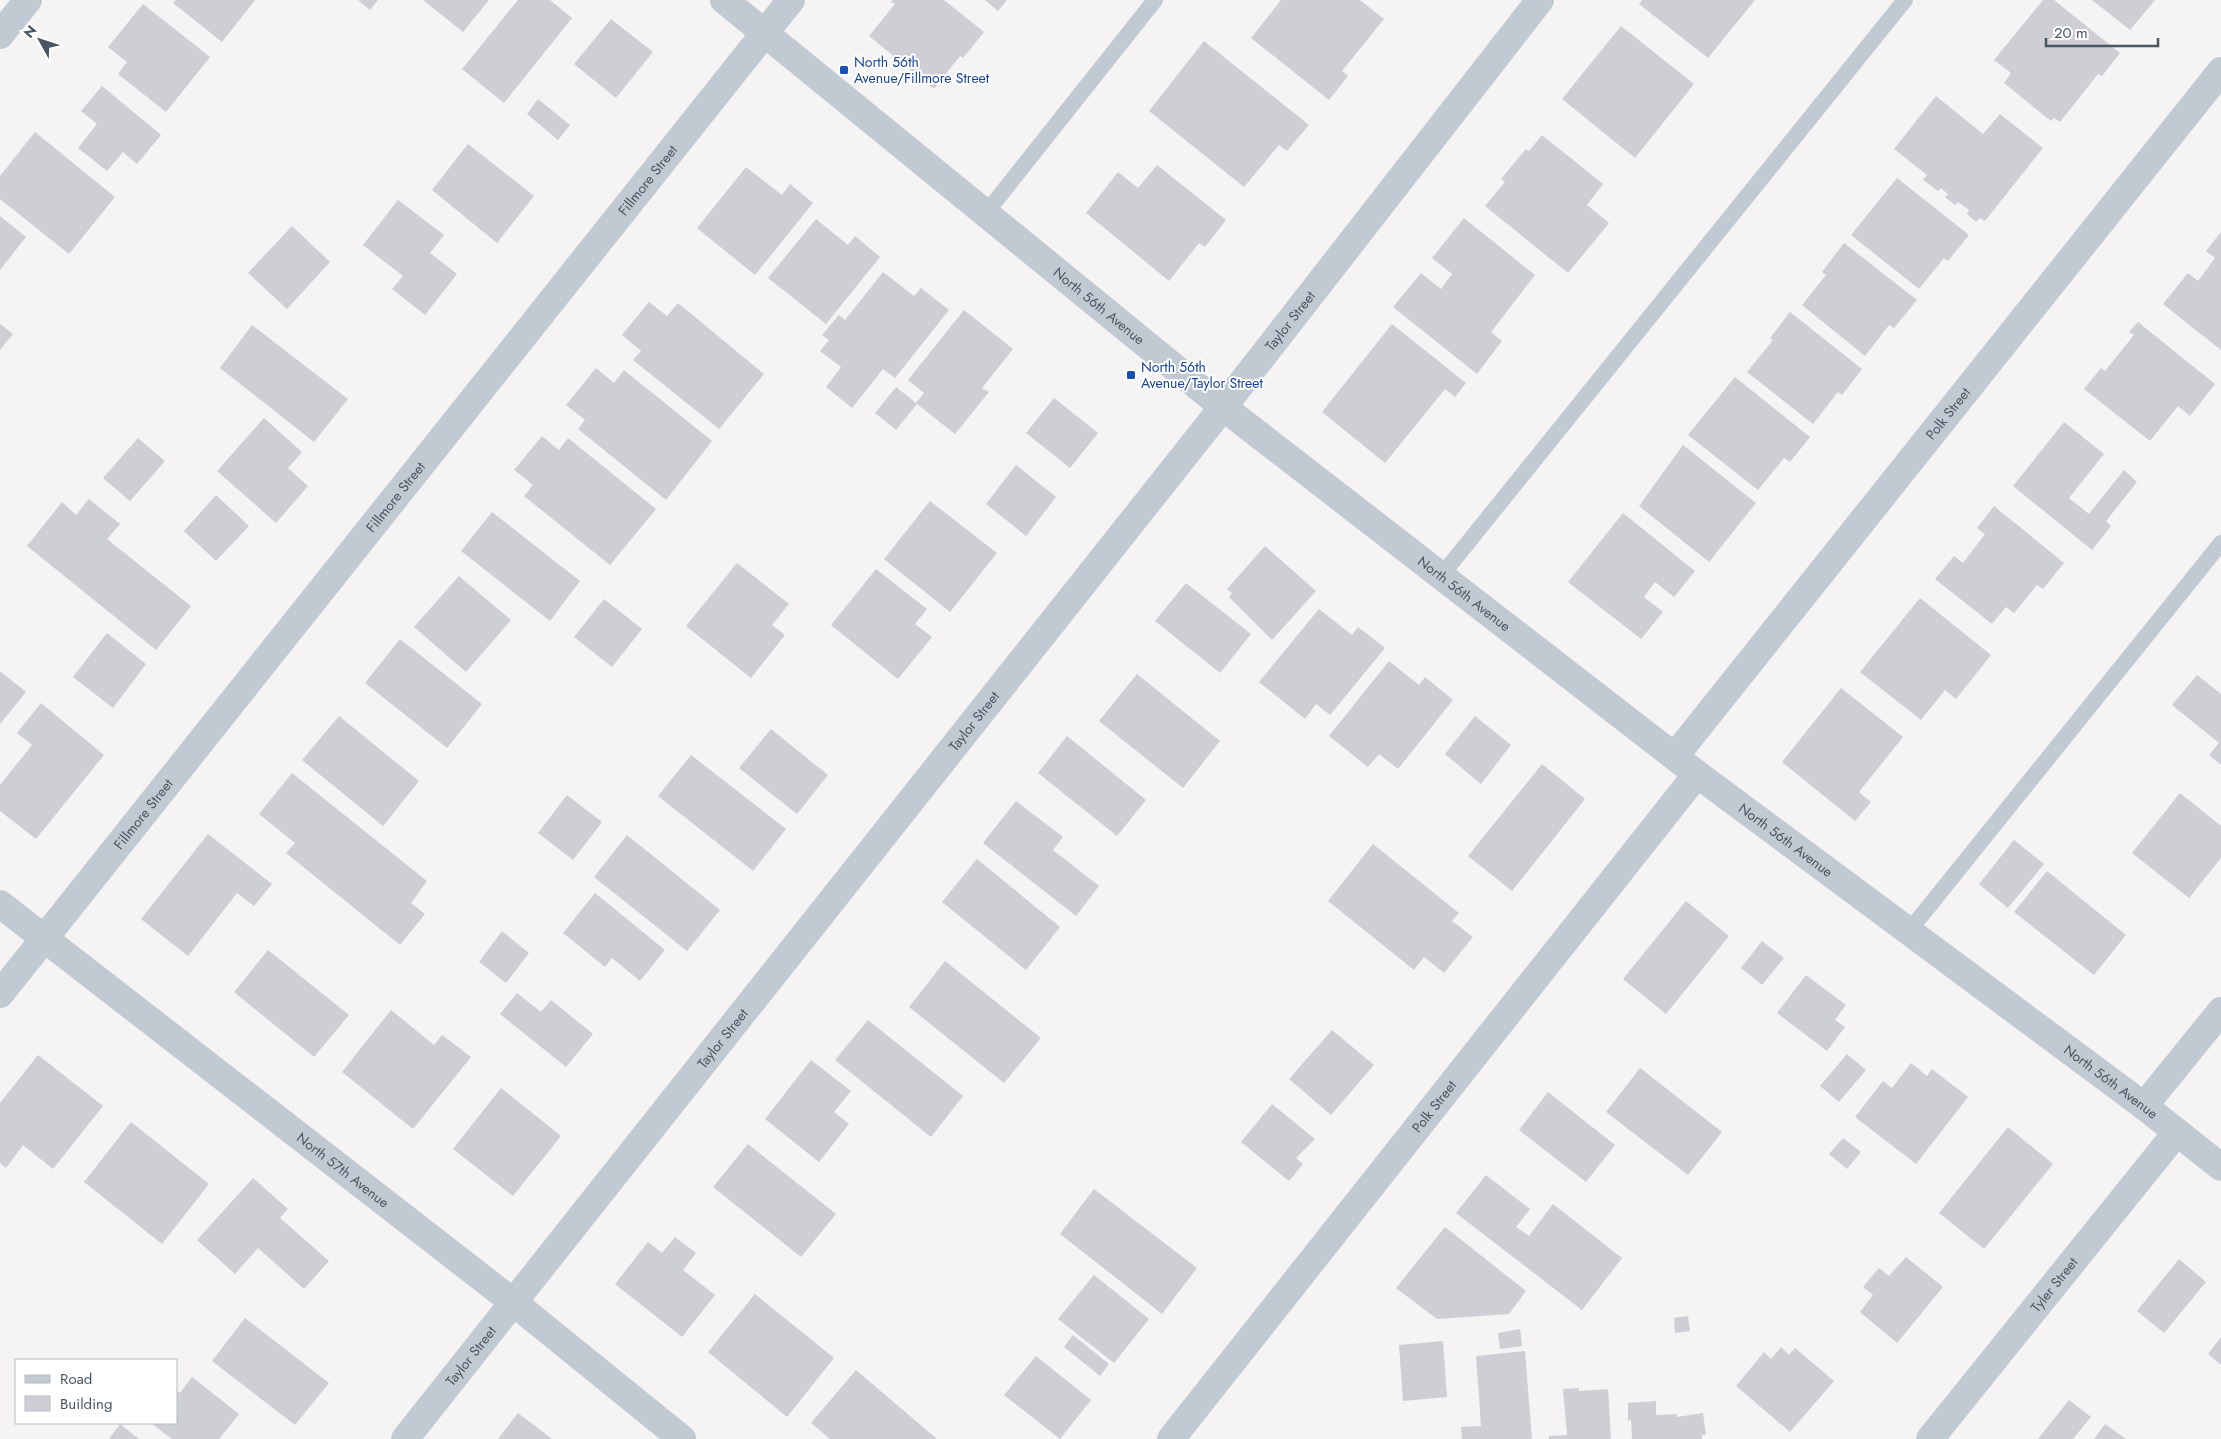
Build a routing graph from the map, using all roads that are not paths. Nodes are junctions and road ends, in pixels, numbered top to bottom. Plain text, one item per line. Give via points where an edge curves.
1 (28, 0) edge
2 (724, 0) edge
3 (791, 0) edge
4 (1155, 0) edge
5 (1540, 0) edge
6 (1905, 0) edge
7 (765, 32) junction
8 (0, 35) edge
9 (2221, 71) edge
10 (986, 213) junction
11 (1223, 407) junction
12 (2221, 543) edge
13 (1441, 576) junction
14 (1674, 756) junction
15 (1697, 774) junction
16 (0, 904) edge
17 (1909, 931) junction
18 (44, 938) junction
19 (0, 994) edge
20 (2221, 1011) edge
21 (2144, 1106) junction
22 (2177, 1132) junction
23 (2221, 1167) edge
24 (513, 1302) junction
25 (405, 1439) edge
26 (682, 1439) edge
27 (1171, 1439) edge
28 (1930, 1439) edge

1 - 8 street
2 - 7 street, North 56th Avenue
3 - 7 street, Fillmore Street
4 - 10 lane
5 - 11 street, Taylor Street
6 - 13 lane
7 - 10 street, North 56th Avenue
7 - 18 street, Fillmore Street
9 - 14 street, Polk Street
10 - 11 street, North 56th Avenue
11 - 13 street, North 56th Avenue
11 - 24 street, Taylor Street
12 - 17 lane
13 - 14 street, North 56th Avenue
14 - 15 street, North 56th Avenue
15 - 17 street, North 56th Avenue
15 - 27 street, Polk Street
16 - 18 street, North 57th Avenue
17 - 21 street, North 56th Avenue
18 - 19 street, Fillmore Street
18 - 24 street, North 57th Avenue
20 - 21 street
21 - 22 street, North 56th Avenue
22 - 23 street, North 56th Avenue
22 - 28 street, Tyler Street
24 - 25 street, Taylor Street
24 - 26 street, North 57th Avenue

